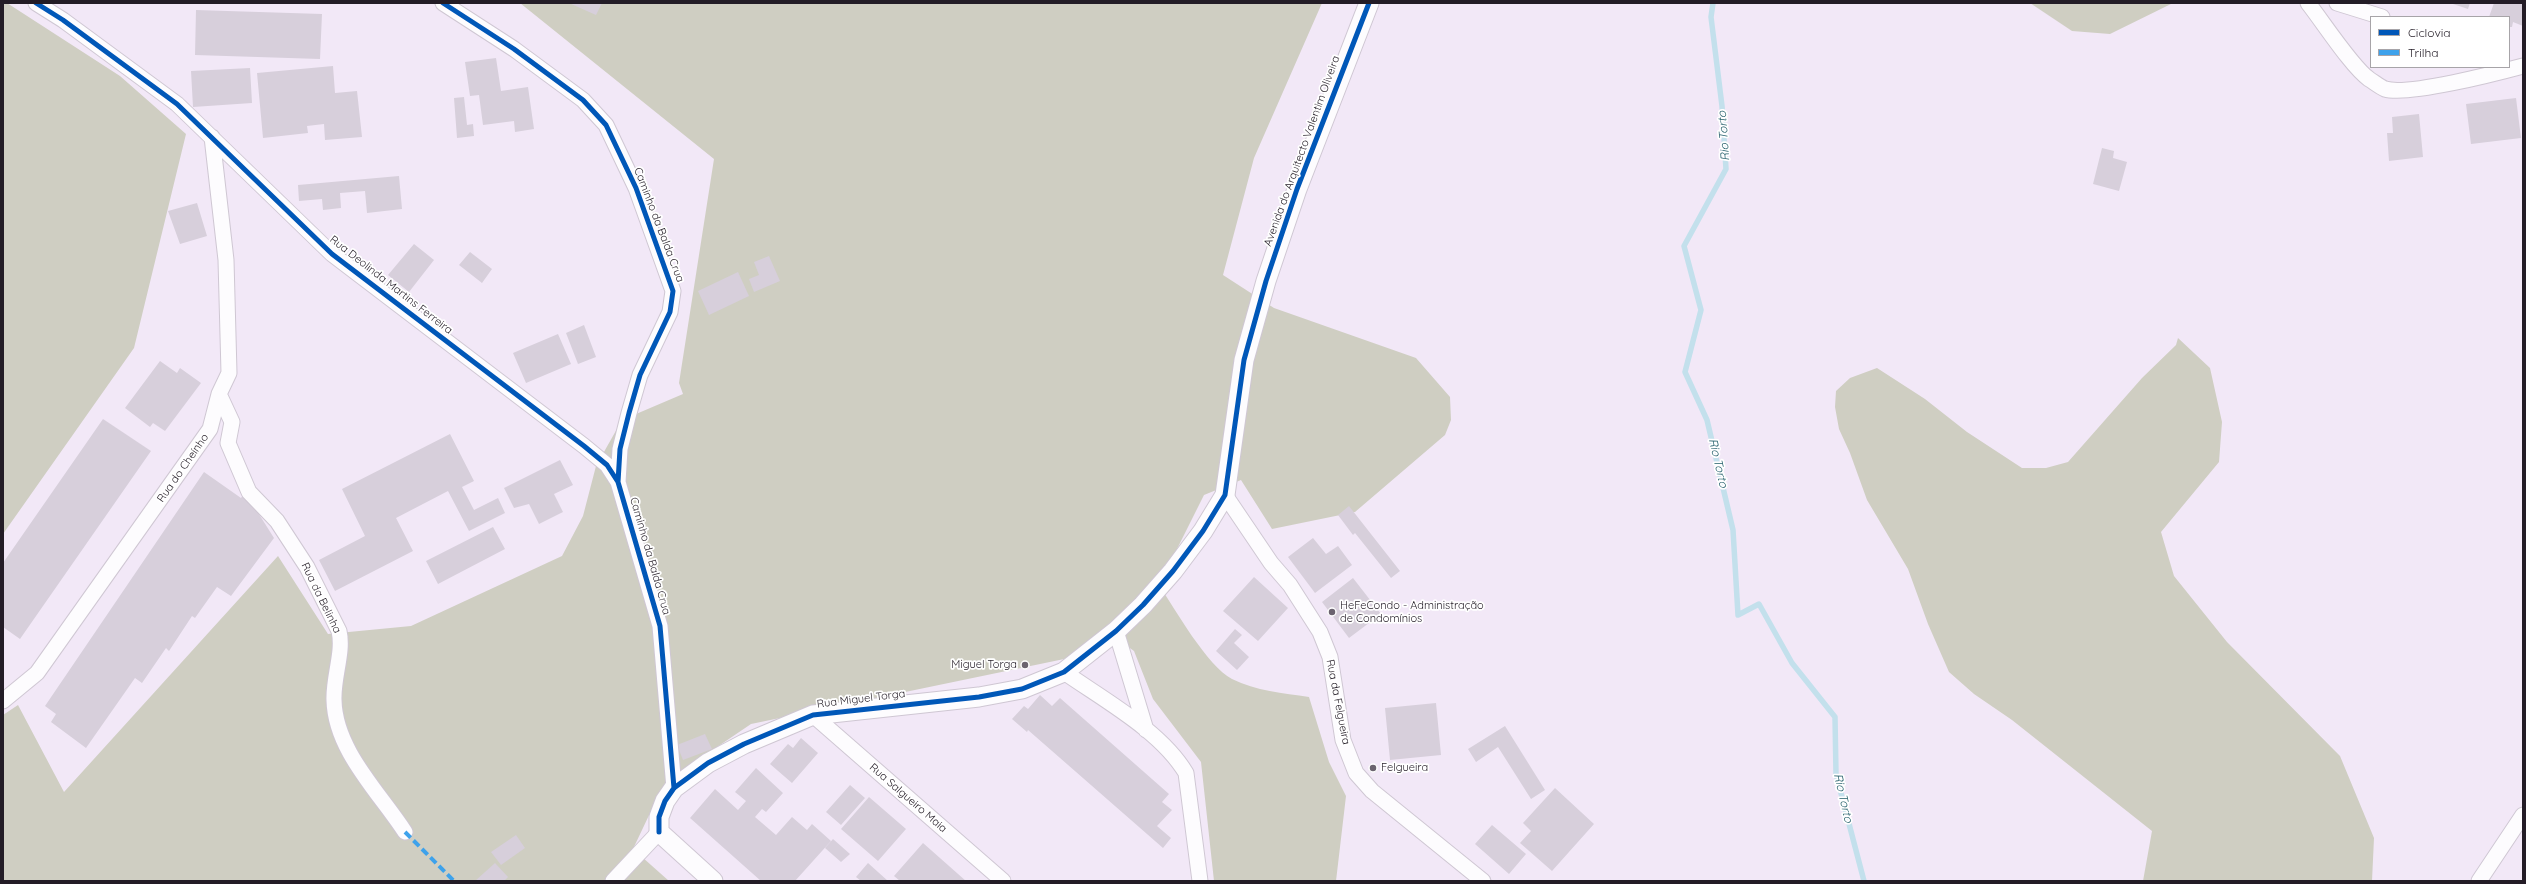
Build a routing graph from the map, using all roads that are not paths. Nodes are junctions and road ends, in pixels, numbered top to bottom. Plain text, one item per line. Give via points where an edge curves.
1 (36, 3) edge
2 (443, 3) edge
3 (1369, 3) edge
4 (2308, 3) edge
5 (2337, 3) edge
6 (2379, 16) edge
7 (2510, 57) edge
8 (2523, 62) edge
9 (2523, 66) edge
10 (212, 137) junction
11 (219, 394) junction
12 (618, 482) junction
13 (1225, 495) junction
14 (1116, 631) junction
15 (1064, 672) junction
16 (3, 701) edge
17 (813, 715) junction
18 (1146, 730) junction
19 (674, 788) junction
20 (2523, 815) edge
21 (405, 832) dead end
22 (659, 832) junction
23 (613, 881) edge
24 (712, 881) edge
25 (1004, 881) edge
26 (1200, 881) edge
27 (1483, 881) edge
28 (2479, 881) edge

1 - 10 street, Rua Deolinda Martins Ferreira via 177,104
2 - 12 street, Caminho da Balda Crua via 514,49 583,100 606,125 636,188 663,261 673,291 670,312 640,375 620,449
3 - 13 street, Avenida do Arquitecto Valentim Oliveira via 1296,189 1266,280 1244,360
4 - 9 street via 2359,69 2385,88 2399,90 2474,78
5 - 6 street
7 - 8 street
10 - 11 street, Rua do Cheínho via 226,260 229,374
10 - 12 street, Rua Deolinda Martins Ferreira via 332,254 584,446 607,465
11 - 16 street, Rua do Cheínho via 210,428 37,673
11 - 21 street, Rua da Belinha via 232,422 228,443 249,492 277,521 307,567 339,630 341,641 334,701 342,738
12 - 19 street, Caminho da Balda Crua via 660,626
13 - 14 street, Avenida do Arquitecto Valentim Oliveira via 1203,531 1173,571
13 - 27 street, Rua da Felgueira via 1271,563 1290,585 1320,632 1330,657 1343,740 1356,773 1372,791
14 - 15 street, Avenida do Arquitecto Valentim Oliveira
14 - 18 street
15 - 17 street, Rua Miguel Torga via 1022,689 979,697
15 - 18 street
17 - 19 street, Rua Miguel Torga via 744,744 714,760
17 - 25 street, Rua Salgueiro Maia
18 - 26 street via 1178,760 1186,773
19 - 22 street via 665,801 659,817
20 - 28 street
22 - 23 street
22 - 24 street

